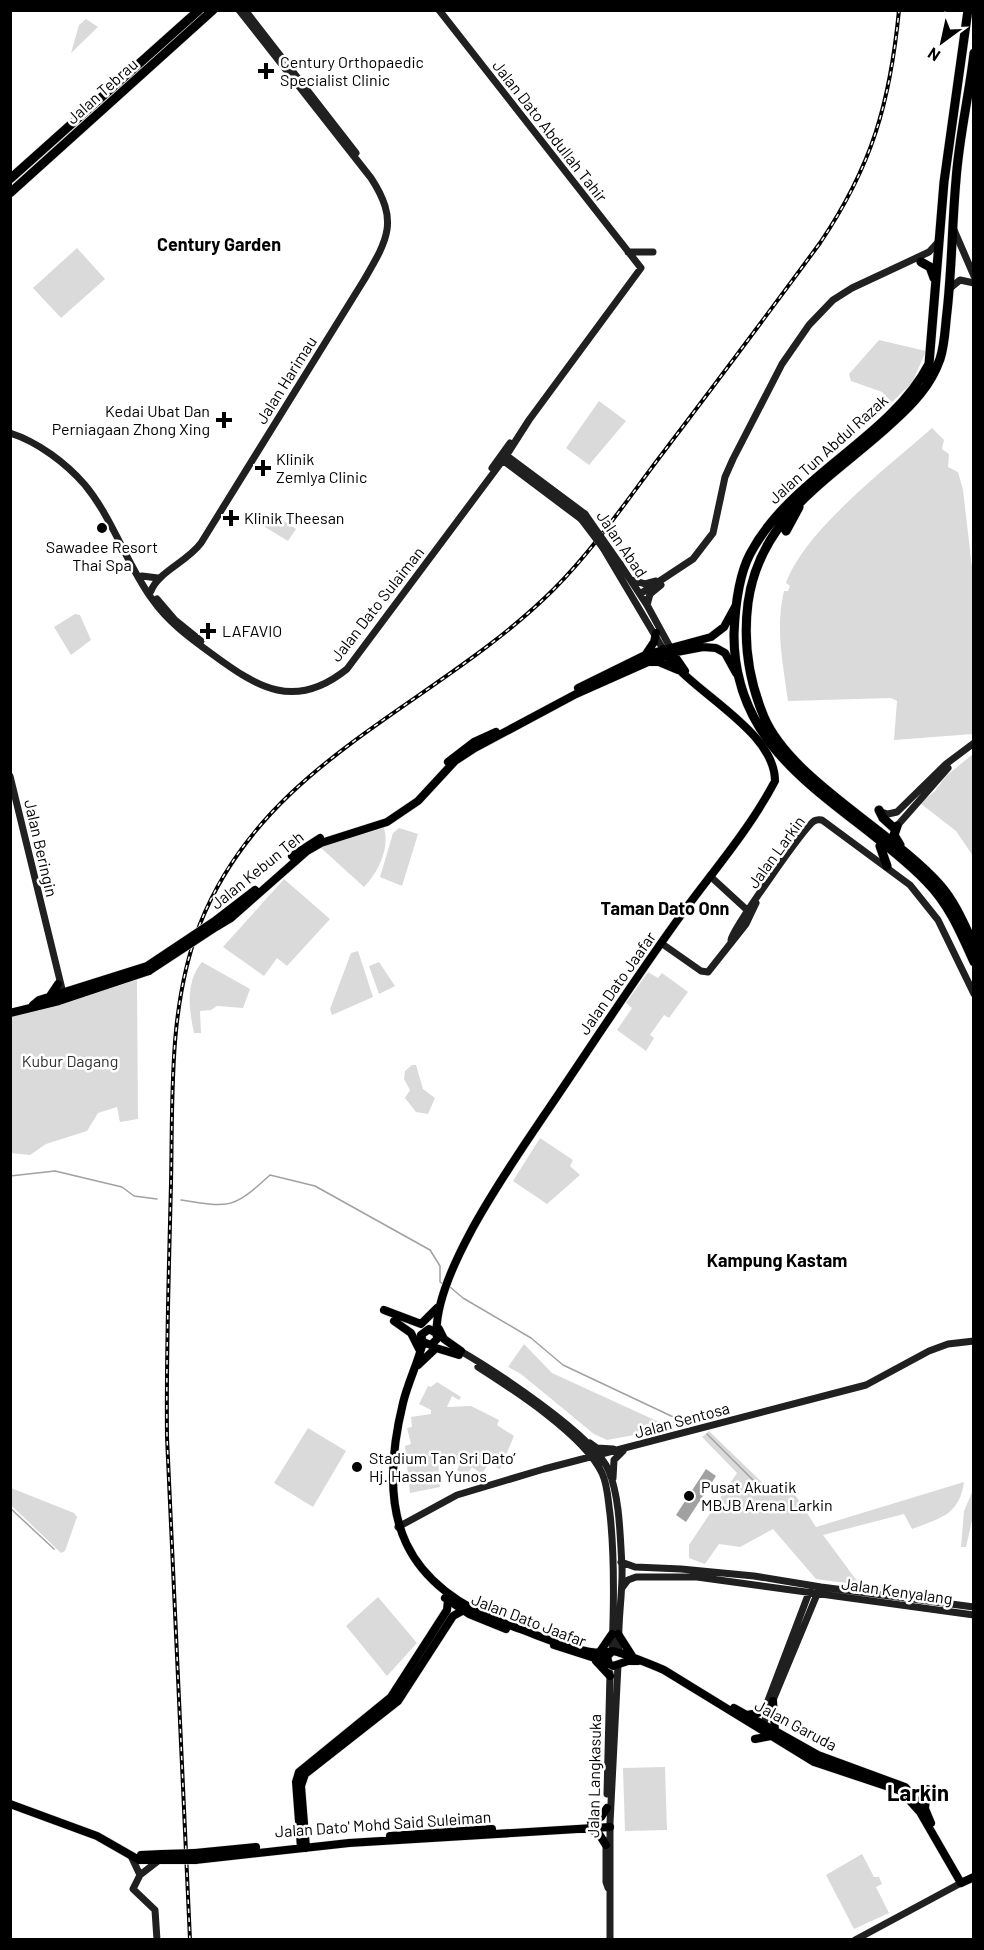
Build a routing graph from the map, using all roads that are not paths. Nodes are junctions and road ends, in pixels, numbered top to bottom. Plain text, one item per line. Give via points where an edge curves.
1 (200, 10) edge
2 (213, 10) edge
3 (238, 10) edge
4 (245, 10) edge
5 (439, 10) edge
6 (962, 10) edge
7 (968, 10) edge
8 (973, 55) edge
9 (958, 78) junction
10 (54, 153) junction
11 (27, 163) junction
12 (10, 172) edge
13 (371, 178) junction
14 (10, 180) edge
15 (10, 193) edge
16 (952, 224) junction
17 (939, 241) junction
18 (628, 252) junction
19 (653, 252) dead end
20 (937, 260) junction
21 (921, 262) junction
22 (898, 267) junction
23 (640, 268) joint
24 (974, 276) edge
25 (974, 283) edge
26 (936, 287) junction
27 (949, 289) junction
28 (10, 431) edge
29 (503, 457) junction
30 (809, 493) junction
31 (583, 516) junction
32 (786, 531) dead end
33 (754, 569) junction
34 (142, 576) junction
35 (668, 576) junction
36 (158, 578) junction
37 (628, 582) junction
38 (151, 591) junction
39 (640, 594) junction
40 (647, 605) junction
41 (736, 606) junction
42 (754, 617) dead end
43 (656, 633) junction
44 (690, 649) junction
45 (668, 651) junction
46 (645, 655) junction
47 (642, 663) junction
48 (682, 671) junction
49 (738, 677) junction
50 (974, 743) edge
51 (974, 748) edge
52 (10, 776) edge
53 (880, 811) joint
54 (896, 827) junction
55 (880, 845) junction
56 (873, 856) junction
57 (911, 856) junction
58 (887, 866) junction
59 (710, 876) junction
60 (757, 901) junction
61 (747, 910) junction
62 (216, 924) junction
63 (744, 926) junction
64 (731, 940) junction
65 (661, 943) junction
66 (974, 945) edge
67 (974, 962) edge
68 (148, 969) junction
69 (63, 990) junction
70 (80, 994) junction
71 (974, 994) edge
72 (52, 1000) junction
73 (10, 1013) edge
74 (439, 1306) junction
75 (384, 1310) dead end
76 (394, 1322) dead end
77 (425, 1330) junction
78 (432, 1340) junction
79 (974, 1341) edge
80 (460, 1353) junction
81 (416, 1366) junction
82 (578, 1436) junction
83 (625, 1449) junction
84 (595, 1457) junction
85 (613, 1485) junction
86 (398, 1527) junction
87 (403, 1539) junction
88 (621, 1562) junction
89 (810, 1589) junction
90 (794, 1591) junction
91 (818, 1591) junction
92 (831, 1596) junction
93 (620, 1597) junction
94 (877, 1598) junction
95 (447, 1600) junction
96 (809, 1605) junction
97 (974, 1607) edge
98 (462, 1611) junction
99 (972, 1615) edge
100 (615, 1634) junction
101 (615, 1652) junction
102 (596, 1656) junction
103 (635, 1660) junction
104 (608, 1663) junction
105 (616, 1669) junction
106 (773, 1701) junction
107 (765, 1707) junction
108 (756, 1724) junction
109 (773, 1734) junction
110 (927, 1789) dead end
111 (10, 1804) edge
112 (607, 1808) junction
113 (926, 1811) junction
114 (63, 1823) junction
115 (588, 1825) junction
116 (608, 1825) junction
117 (935, 1836) junction
118 (606, 1845) junction
119 (303, 1846) junction
120 (130, 1855) junction
121 (161, 1858) junction
122 (140, 1875) junction
123 (974, 1877) edge
124 (961, 1883) junction
125 (608, 1888) junction
126 (157, 1940) edge
127 (610, 1940) edge
128 (855, 1940) edge

1 - 11 highway, Jalan Tebrau
2 - 10 highway, Jalan Tebrau
3 - 13 street, Jalan Harimau
4 - 13 street, Jalan Harimau
5 - 18 street, Jalan Dato Abdullah Tahir
6 - 9 highway
7 - 9 highway, Jalan Tun Abdul Razak
8 - 16 highway, Jalan Tun Abdul Razak
9 - 17 highway, Jalan Tun Abdul Razak
10 - 14 highway via 19,179
10 - 15 highway, Jalan Tebrau
11 - 12 highway
11 - 14 highway, Jalan Tebrau
13 - 36 street, Jalan Harimau via 383,195 389,218 382,249 201,543 185,561
16 - 20 highway via 946,255
16 - 24 street
16 - 27 highway, Jalan Tun Abdul Razak
17 - 20 highway, Jalan Tun Abdul Razak
17 - 22 street via 929,252
18 - 19 street
18 - 23 street, Jalan Dato Abdullah Tahir
20 - 21 street
20 - 26 highway, Jalan Tun Abdul Razak
21 - 22 street
21 - 26 highway via 931,268
22 - 35 street via 832,300 803,333 782,364 729,468 713,533 698,555
23 - 29 street, Jalan Dato Sulaiman
25 - 27 street via 963,279
26 - 41 highway, Jalan Tun Abdul Razak via 930,359 922,377 772,521 749,556
27 - 30 highway, Jalan Tun Abdul Razak via 940,358 924,390 871,443
28 - 29 street, Jalan Dato Sulaiman via 38,446 86,486 143,586 166,617 247,679 281,691 321,686 351,665
28 - 34 street, Jalan Dato Sulaiman via 40,443 83,476 111,517
29 - 31 street, Jalan Abad
29 - 31 street
29 - 38 street, Jalan Dato Sulaiman via 353,658 317,683 285,688 252,677 175,620
30 - 32 highway
30 - 33 highway, Jalan Tun Abdul Razak via 775,530
31 - 37 street, Jalan Abad, bridge
31 - 37 street, Jalan Abad, bridge via 620,564
33 - 42 highway
33 - 57 highway, Jalan Tun Abdul Razak via 746,637 750,672 768,725 801,765
34 - 36 street
34 - 38 street, Jalan Dato Sulaiman
35 - 37 street via 645,584
35 - 39 street
35 - 40 street via 650,594
36 - 38 street, Jalan Harimau
37 - 39 street, Jalan Abad
37 - 43 street, Jalan Abad
39 - 40 street, Jalan Abad
40 - 45 street, Jalan Abad
41 - 45 main road, Jalan Kebun Teh via 715,635
41 - 49 highway, Jalan Tun Abdul Razak via 734,650
43 - 45 street, Jalan Abad
43 - 46 main road
44 - 45 main road, Jalan Kebun Teh
44 - 48 main road via 682,656
44 - 49 main road, Jalan Kebun Teh via 722,651
45 - 46 main road, Jalan Kebun Teh
45 - 47 main road, Jalan Kebun Teh
45 - 48 main road, Jalan Dato Jaafar
46 - 62 main road, Jalan Kebun Teh via 474,742 454,756 423,790 385,818 311,842
47 - 48 main road via 659,662
47 - 62 main road, Jalan Kebun Teh via 475,748 455,761 418,801 387,822 315,845 231,918
48 - 59 main road, Jalan Dato Jaafar via 746,729 768,756 776,777
49 - 55 highway, Jalan Tun Abdul Razak via 755,722 779,756
50 - 53 street via 946,764 897,812
51 - 54 street via 946,770
52 - 69 street, Jalan Beringin via 46,936
53 - 54 highway
54 - 57 highway via 896,841
55 - 56 highway via 878,855
55 - 58 highway
55 - 67 highway, Jalan Tun Abdul Razak via 925,880 942,900
56 - 58 street
56 - 60 street, Jalan Larkin via 817,819
57 - 66 highway, Jalan Tun Abdul Razak via 943,888
58 - 71 street via 910,885 938,920
59 - 61 street
59 - 65 main road, Jalan Dato Jaafar
60 - 61 street, Jalan Larkin
60 - 63 street, Jalan Larkin
61 - 63 street
61 - 64 street, Jalan Larkin
62 - 68 main road, Jalan Kebun Teh, bridge
63 - 64 street, Jalan Larkin
64 - 65 street, Jalan Larkin via 708,972
65 - 74 main road, Jalan Dato Jaafar via 504,1175 473,1228
68 - 69 main road, Jalan Kebun Teh
68 - 70 main road, Jalan Kebun Teh
69 - 70 main road
69 - 72 main road
70 - 72 main road, Jalan Kebun Teh
72 - 73 main road, Jalan Kebun Teh
74 - 75 main road via 420,1324
74 - 77 main road, Jalan Dato Jaafar
74 - 78 main road, Jalan Dato Jaafar
74 - 80 main road via 441,1334
76 - 81 main road via 418,1343
77 - 78 main road
77 - 78 main road, Jalan Dato Jaafar via 421,1335
78 - 80 street
78 - 81 main road, Jalan Dato Jaafar
79 - 83 street, Jalan Sentosa via 930,1351 866,1385
80 - 81 main road via 436,1348
80 - 82 street via 519,1389
80 - 84 street via 521,1396
81 - 86 main road, Jalan Dato Jaafar via 403,1400 393,1448 392,1490
82 - 83 street via 597,1448
82 - 84 street
83 - 84 street, Jalan Sentosa
83 - 85 street via 614,1460
84 - 85 street via 608,1469
84 - 86 street, Jalan Sentosa via 457,1494
84 - 100 street via 607,1488 615,1562
85 - 88 street
86 - 87 main road, Jalan Dato Jaafar
87 - 95 main road, Jalan Dato Jaafar via 416,1567
87 - 102 main road, Jalan Dato Jaafar via 440,1586 471,1609
88 - 89 street via 635,1568 699,1570
88 - 93 street
89 - 90 street
89 - 91 street, Jalan Kenyalang
89 - 96 street, Jalan Kenyalang
90 - 93 street via 697,1577 636,1577 623,1585
90 - 96 street
91 - 92 street, Jalan Kenyalang
91 - 94 street, Jalan Kenyalang
91 - 96 street, Jalan Kenyalang
92 - 94 street, Jalan Kenyalang
92 - 96 street
93 - 100 street
94 - 97 street, Jalan Kenyalang
94 - 99 street, Jalan Kenyalang
95 - 98 main road, Jalan Dato Jaafar
95 - 119 main road via 447,1610 391,1697 299,1772 296,1782
96 - 106 street, Jalan Kenyalang
96 - 107 street, Jalan Kenyalang
98 - 102 main road, Jalan Dato Jaafar via 504,1629
98 - 119 main road via 453,1616 398,1701 305,1774 301,1786
100 - 101 street
100 - 102 main road
100 - 103 main road
101 - 102 main road, Jalan Dato Jaafar
101 - 103 main road, Jalan Garuda
101 - 104 main road
101 - 105 main road
102 - 104 main road, Jalan Dato Jaafar
102 - 105 main road via 603,1665
103 - 105 main road
103 - 108 main road, Jalan Garuda via 666,1671
104 - 105 main road, Jalan Dato Jaafar
105 - 112 street, Jalan Langkasuka
105 - 116 street, Jalan Langkasuka
106 - 108 street, Jalan Kenyalang
106 - 109 main road
107 - 108 street, Jalan Kenyalang
107 - 108 main road via 758,1713
108 - 109 main road, Jalan Garuda
108 - 109 main road via 754,1738
109 - 113 main road, Jalan Garuda via 905,1787
109 - 117 main road, Jalan Garuda via 814,1762 901,1791
110 - 113 main road
111 - 114 main road
112 - 115 main road via 602,1817
112 - 116 street, Jalan Langkasuka
113 - 117 main road, Jalan Garuda
114 - 120 main road via 110,1842
114 - 121 main road via 104,1836 142,1856
115 - 116 main road, Jalan Dato' Mohd Said Suleiman
115 - 118 main road
115 - 119 main road, Jalan Dato' Mohd Said Suleiman
116 - 118 street, Jalan Langkasuka
116 - 125 street, Jalan Langkasuka
117 - 124 main road, Jalan Garuda
118 - 125 street, Jalan Langkasuka
119 - 121 main road, Jalan Dato' Mohd Said Suleiman, bridge
120 - 121 main road via 139,1860
120 - 122 street
121 - 122 street
122 - 126 street via 134,1891 154,1910
123 - 124 main road
124 - 128 street
125 - 127 street, Jalan Langkasuka

